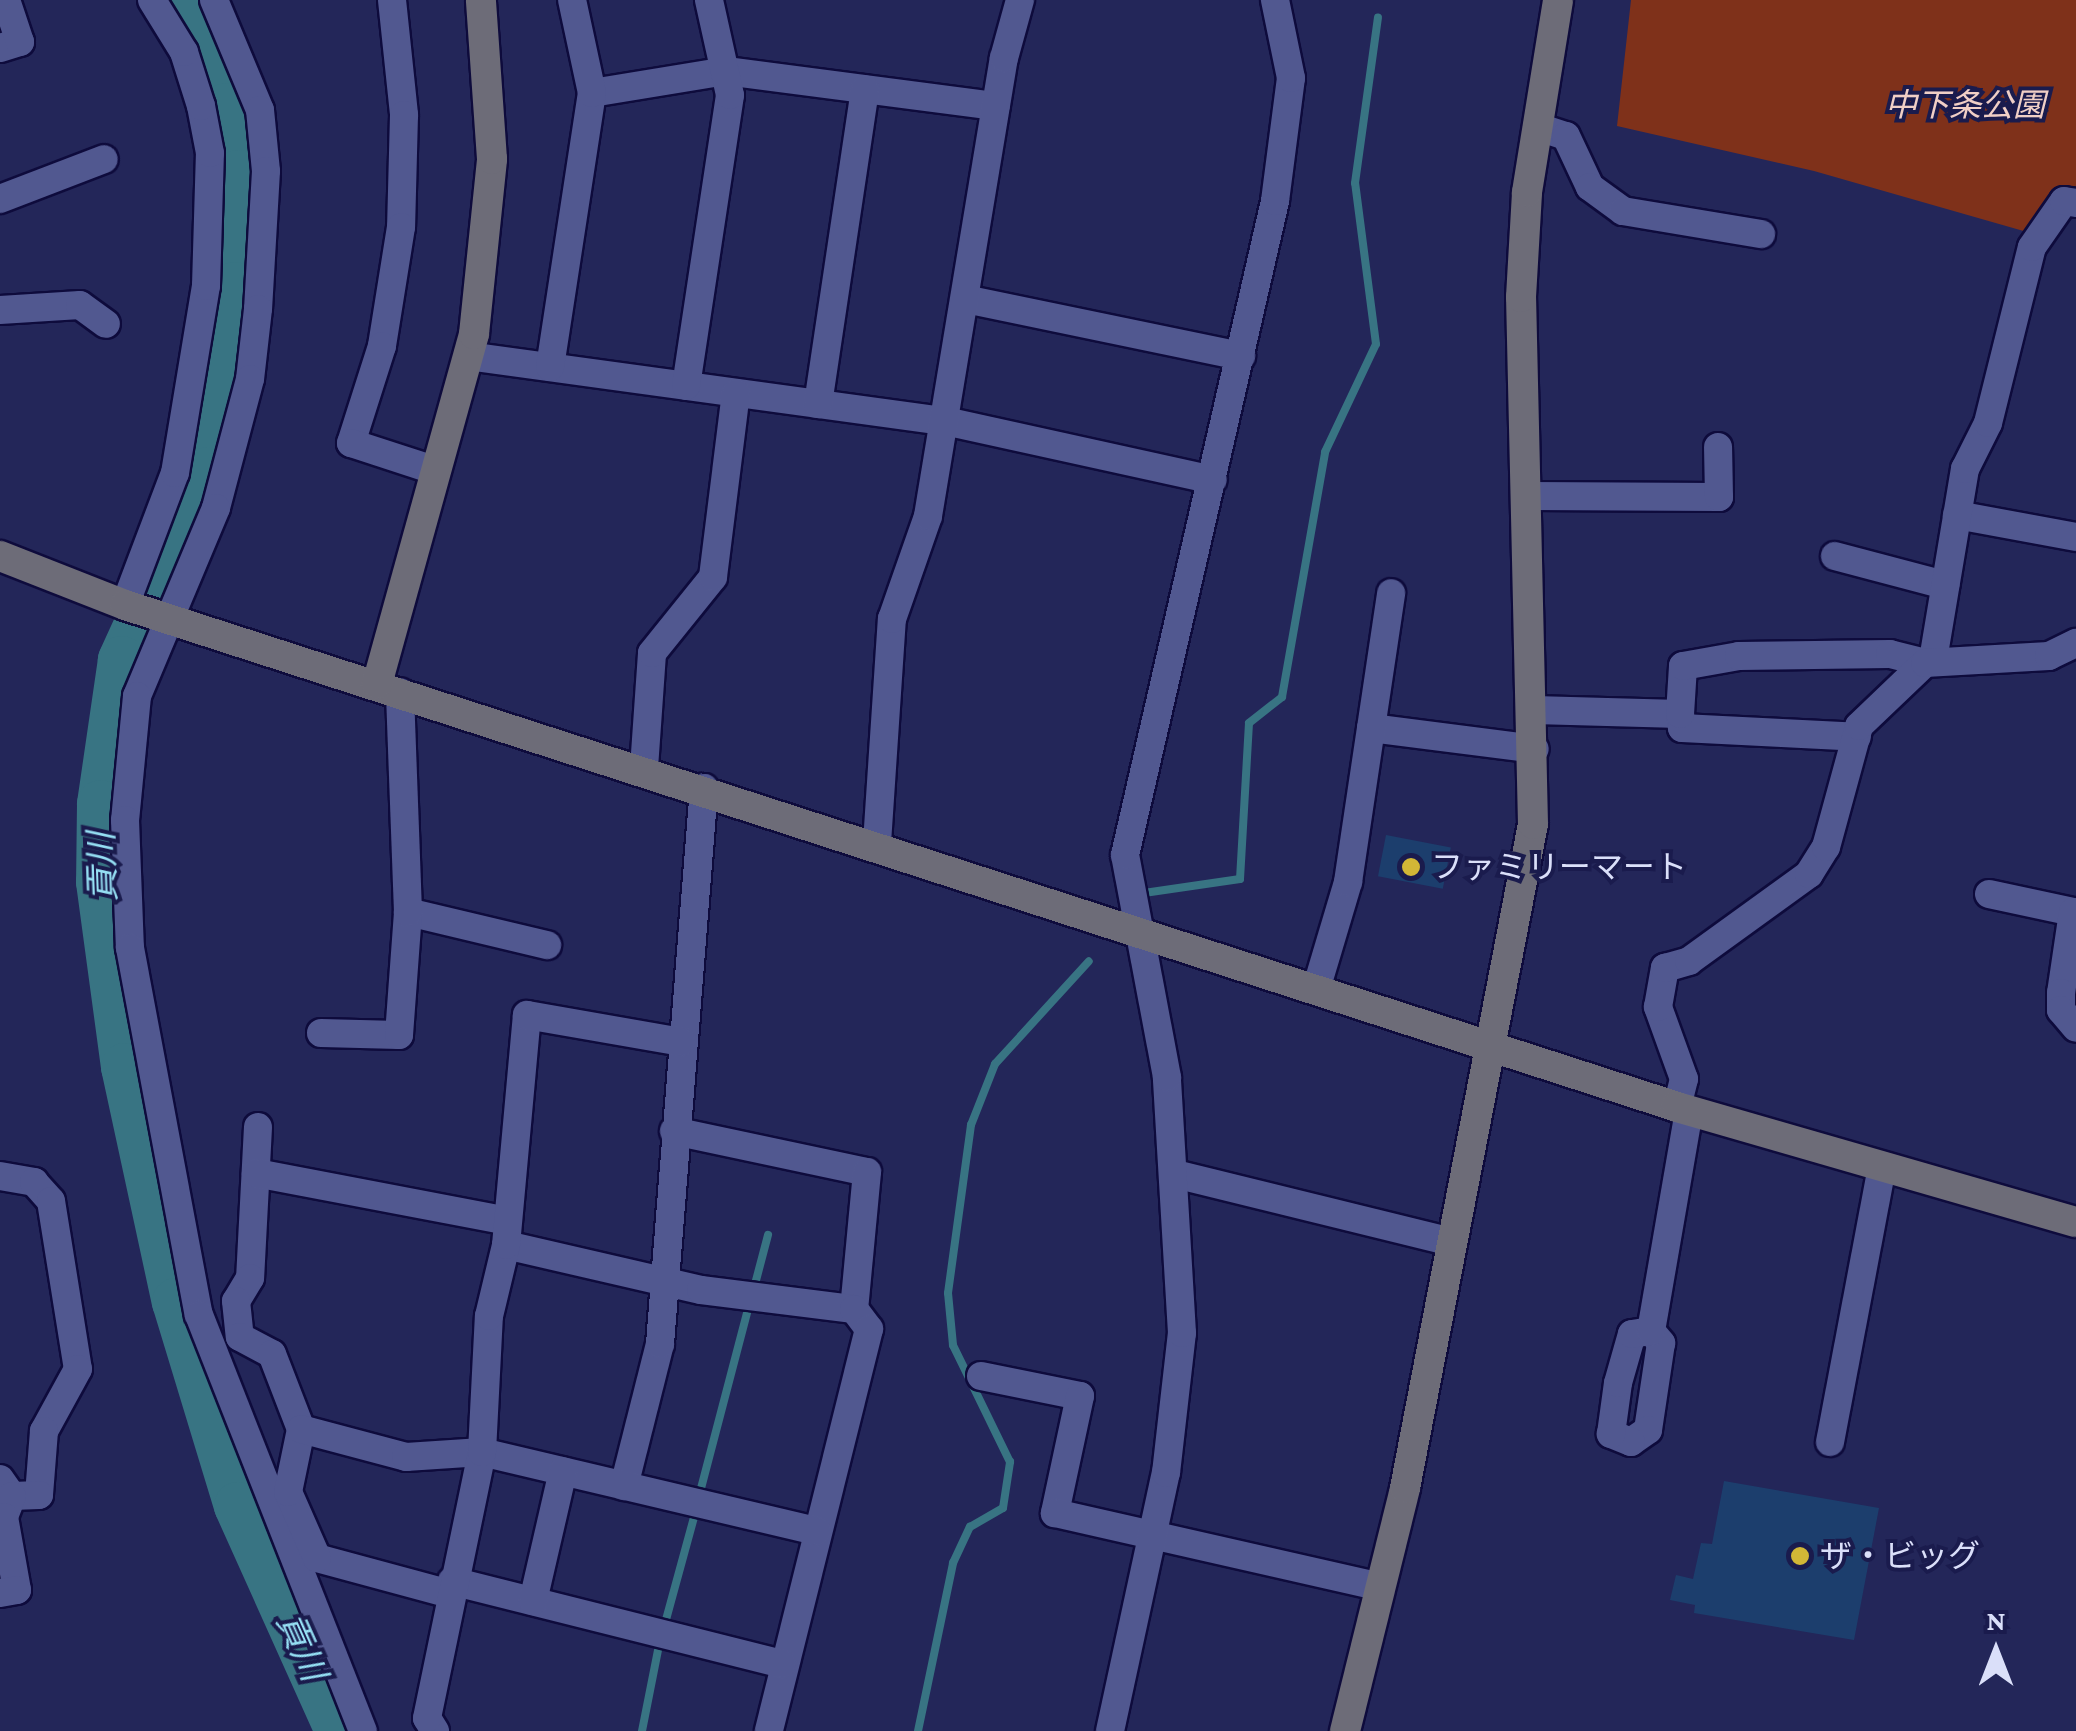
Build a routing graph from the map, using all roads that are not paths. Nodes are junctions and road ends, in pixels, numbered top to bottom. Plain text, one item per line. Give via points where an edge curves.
1 (6, 0) edge
2 (152, 0) edge
3 (214, 0) edge
4 (392, 0) edge
5 (482, 0) edge
6 (572, 0) edge
7 (709, 0) edge
8 (1020, 0) edge
9 (1275, 0) edge
10 (1558, 0) edge
11 (0, 48) edge
12 (726, 71) junction
13 (865, 89) junction
14 (592, 93) junction
15 (996, 106) junction
16 (1538, 126) junction
17 (104, 160) dead end
18 (0, 199) edge
19 (2076, 203) edge
20 (1761, 234) dead end
21 (965, 300) junction
22 (0, 310) edge
23 (106, 324) dead end
24 (468, 356) junction
25 (1240, 356) junction
26 (550, 367) junction
27 (686, 386) junction
28 (736, 393) junction
29 (818, 404) junction
30 (945, 421) junction
31 (1718, 447) dead end
32 (437, 471) junction
33 (1213, 480) junction
34 (1528, 496) junction
35 (1957, 515) junction
36 (2076, 537) edge
37 (0, 556) edge
38 (1835, 556) dead end
39 (1945, 585) junction
40 (1391, 593) dead end
41 (124, 605) junction
42 (169, 620) junction
43 (2076, 644) edge
44 (1929, 662) junction
45 (389, 688) junction
46 (1534, 710) junction
47 (1680, 714) junction
48 (1371, 728) junction
49 (1857, 737) junction
50 (1535, 749) junction
51 (644, 768) junction
52 (704, 788) junction
53 (877, 843) junction
54 (1989, 894) dead end
55 (408, 912) junction
56 (1133, 927) junction
57 (548, 946) dead end
58 (1317, 986) junction
59 (2076, 1028) edge
60 (321, 1033) dead end
61 (680, 1042) junction
62 (1494, 1044) junction
63 (1683, 1109) junction
64 (258, 1127) dead end
65 (674, 1131) junction
66 (1882, 1168) junction
67 (256, 1173) junction
68 (1174, 1174) junction
69 (0, 1176) edge
70 (2076, 1222) edge
71 (507, 1233) junction
72 (1451, 1242) junction
73 (666, 1282) junction
74 (854, 1308) junction
75 (1651, 1331) dead end
76 (981, 1376) dead end
77 (301, 1428) junction
78 (1830, 1442) dead end
79 (482, 1452) junction
80 (564, 1471) junction
81 (624, 1486) junction
82 (6, 1488) edge
83 (816, 1531) junction
84 (1152, 1537) junction
85 (1377, 1586) junction
86 (451, 1587) junction
87 (0, 1593) edge
88 (532, 1601) junction
89 (782, 1664) junction
90 (363, 1731) edge
91 (435, 1731) edge
92 (768, 1731) edge
93 (1110, 1731) edge
94 (1345, 1731) edge

1 - 11 street via 20,42
2 - 41 street via 184,52 202,106 210,153 206,286 179,456
3 - 42 street via 260,110 266,171 258,309 236,445
4 - 32 street via 404,115 401,228 382,346 351,443
5 - 24 street via 492,159
6 - 14 street
7 - 12 street
8 - 15 street
9 - 25 street via 1292,78 1276,201
10 - 16 street
12 - 13 street
12 - 14 street
12 - 27 street via 730,96
13 - 15 street
13 - 29 street
14 - 26 street
15 - 21 street
16 - 20 street via 1566,136 1590,187 1623,210
16 - 34 street via 1520,297
17 - 18 street
19 - 35 street via 2064,201 2032,247
21 - 25 street
21 - 30 street
22 - 23 street via 80,305
24 - 26 street
24 - 32 street
25 - 33 street
26 - 27 street
27 - 28 street
28 - 29 street
28 - 51 street via 713,577 652,653
29 - 30 street
30 - 33 street
30 - 53 street via 928,516 892,619
31 - 34 street via 1720,497
32 - 45 street
33 - 56 street via 1124,855
34 - 46 street
35 - 36 street
35 - 39 street
37 - 41 street
38 - 39 street
39 - 44 street
40 - 48 street
41 - 42 street
42 - 45 street
42 - 90 street via 137,696 124,820 141,1033 183,1256 215,1364
43 - 44 street via 2049,656
44 - 47 street via 1890,654 1683,666
44 - 49 street
45 - 51 street
45 - 55 street
46 - 47 street
46 - 50 street
47 - 49 street via 1682,728
48 - 50 street
48 - 58 street via 1348,882
49 - 63 street via 1826,847 1809,874 1689,962 1665,968 1658,1007 1684,1079
50 - 62 street via 1533,824
51 - 52 street
52 - 53 street
52 - 61 street
53 - 56 street
54 - 59 street via 2074,912 2061,992 2062,1010
55 - 57 street
55 - 60 street via 399,1035
56 - 58 street
56 - 68 street via 1166,1077
58 - 62 street
61 - 65 street
61 - 71 street via 527,1015
62 - 63 street
62 - 72 street
63 - 66 street
63 - 75 street
64 - 67 street
65 - 73 street
65 - 74 street via 867,1172
66 - 70 street
66 - 78 street
67 - 71 street
67 - 77 street via 250,1278 236,1302 240,1338 272,1354
68 - 72 street
68 - 84 street via 1182,1334
69 - 82 street via 34,1182 50,1201 78,1370 44,1431 39,1495
71 - 73 street
71 - 79 street via 490,1316
72 - 85 street via 1404,1488
73 - 74 street
73 - 81 street via 660,1344
74 - 83 street via 869,1328
76 - 84 street via 1080,1396 1055,1513
77 - 79 street via 406,1456
77 - 86 street via 288,1492 317,1558
79 - 80 street
79 - 86 street
80 - 81 street
80 - 88 street
81 - 83 street
82 - 87 street via 4,1517 17,1590
83 - 89 street
84 - 85 street
84 - 93 street
85 - 94 street
86 - 88 street
86 - 91 street via 427,1718
88 - 89 street
89 - 92 street

